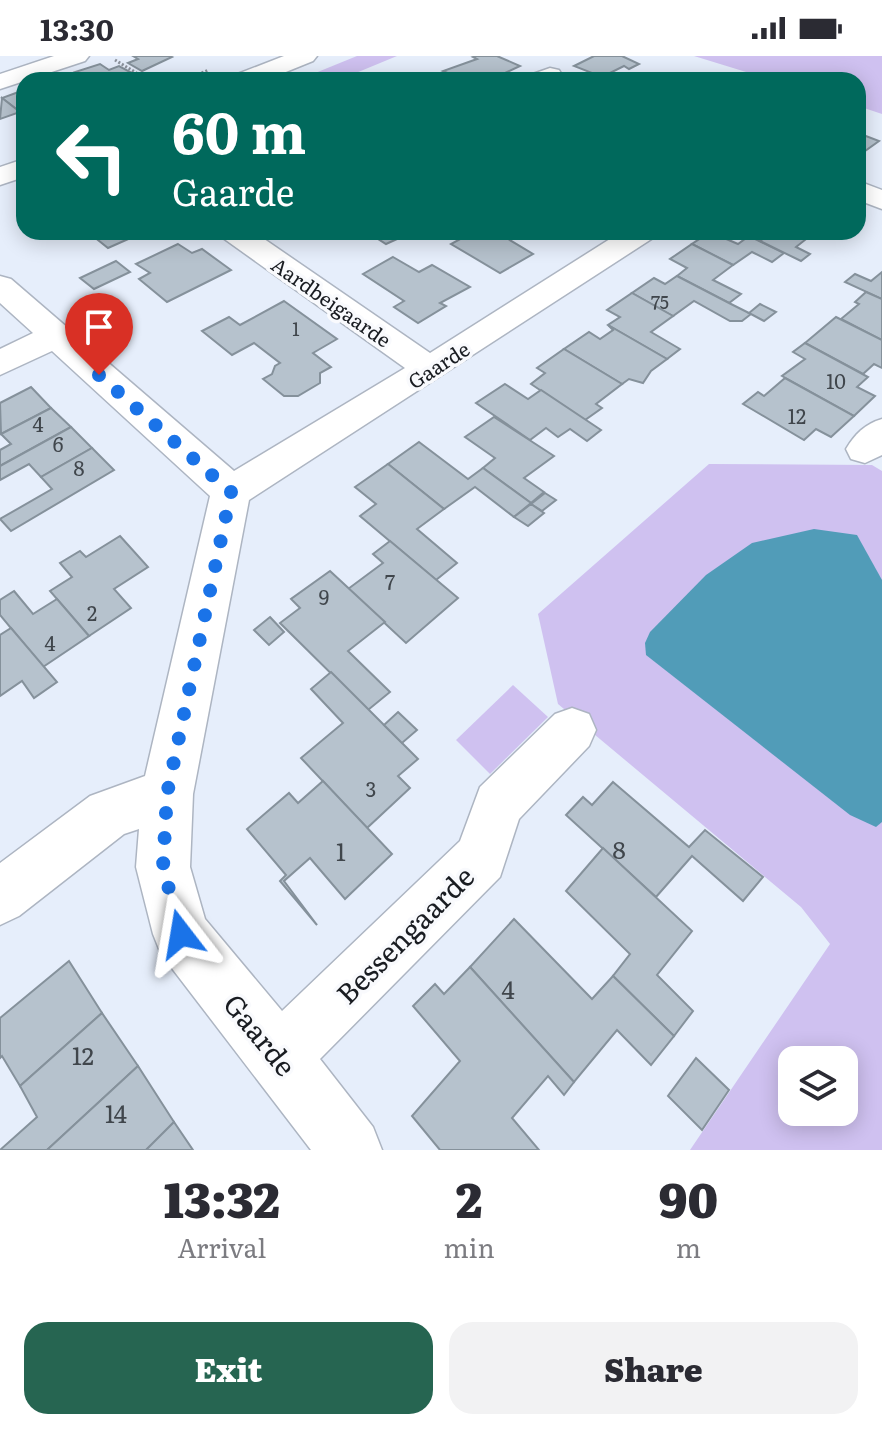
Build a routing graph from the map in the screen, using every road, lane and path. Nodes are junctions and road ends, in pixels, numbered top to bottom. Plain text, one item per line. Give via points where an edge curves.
1 (77, 56) edge
2 (109, 56) edge
3 (305, 56) edge
4 (30, 72) edge
5 (135, 72) edge
6 (264, 72) edge
7 (245, 240) edge
8 (630, 240) edge
9 (0, 286) edge
10 (55, 336) junction
11 (0, 363) edge
12 (430, 369) junction
13 (231, 492) junction
14 (572, 730) dead end
15 (167, 794) junction
16 (0, 897) edge
17 (280, 1056) junction
18 (350, 1150) edge

1 - 4 street
2 - 5 path
3 - 6 street
7 - 12 street, Aardbeigaarde
8 - 12 street, Gaarde
9 - 10 street
10 - 11 street
10 - 13 street
12 - 13 street, Gaarde
13 - 15 street, Gaarde
14 - 17 street, Bessengaarde via 498,805 481,858
15 - 16 street via 108,814
15 - 17 street, Gaarde via 163,867 181,934
17 - 18 street, Gaarde

